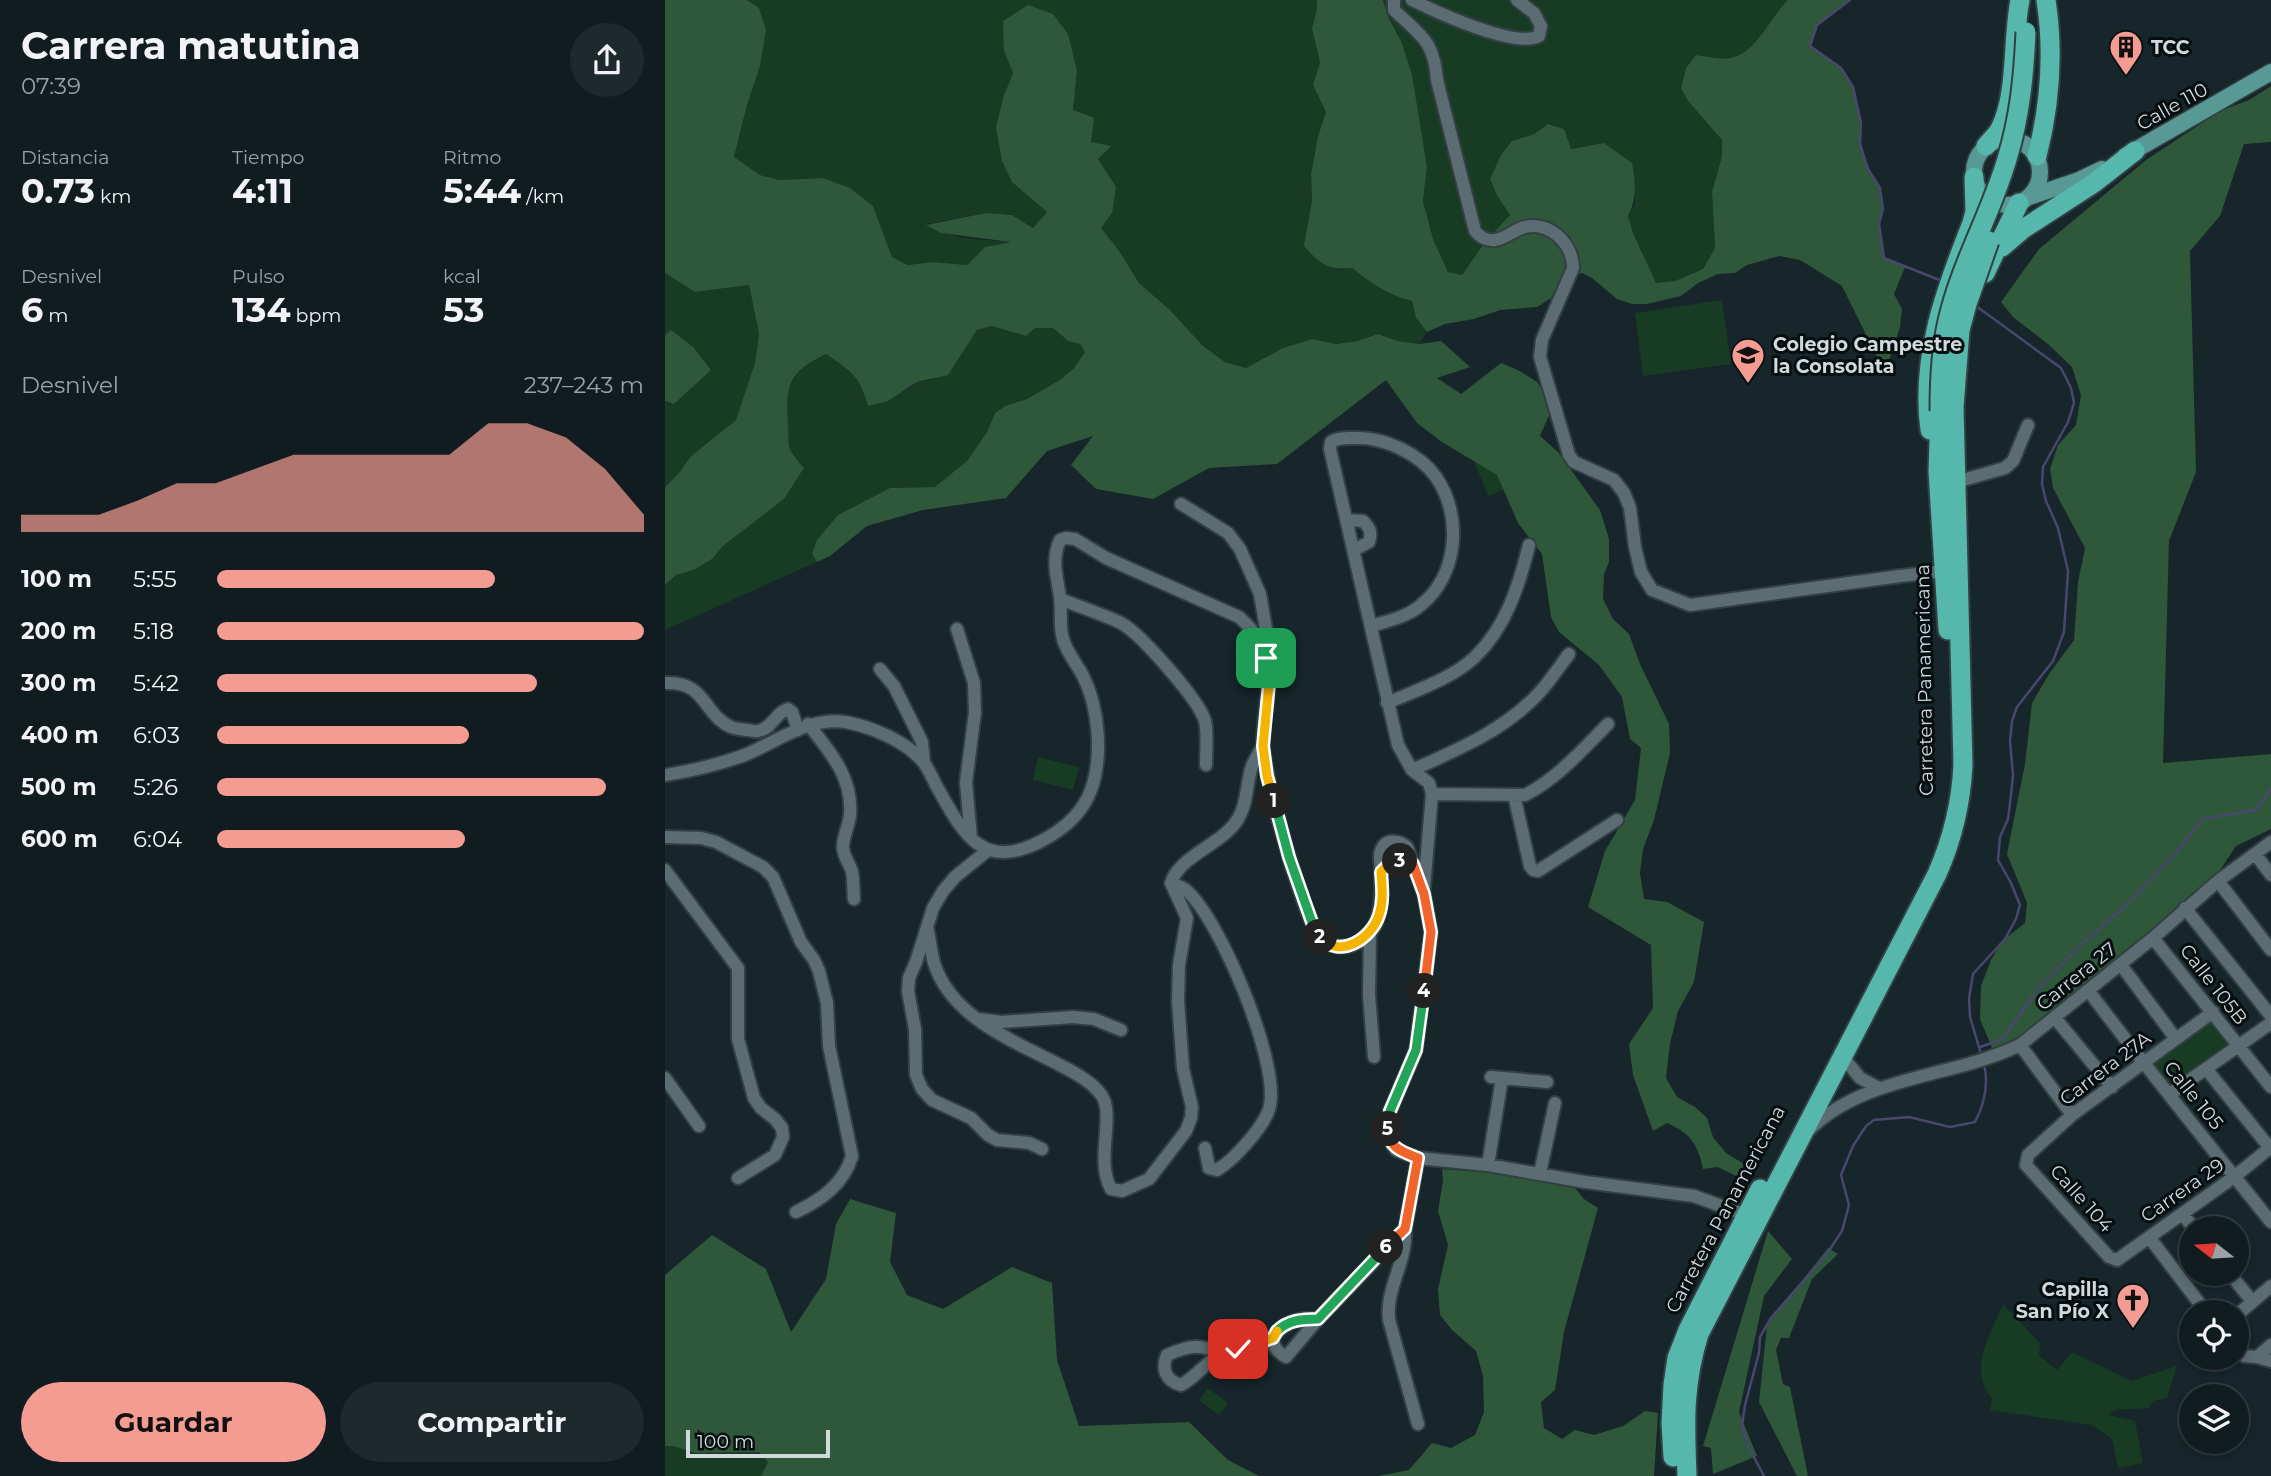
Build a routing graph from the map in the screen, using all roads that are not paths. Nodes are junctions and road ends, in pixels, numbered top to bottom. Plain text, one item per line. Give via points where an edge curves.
1 (1394, 0) edge
2 (1412, 0) edge
3 (1517, 0) edge
4 (2019, 0) edge
5 (2025, 0) edge
6 (2035, 0) edge
7 (2046, 0) edge
8 (2032, 34) junction
9 (2271, 72) edge
10 (1986, 146) junction
11 (2135, 151) junction
12 (2037, 157) junction
13 (2092, 175) junction
14 (1974, 177) junction
15 (2024, 200) junction
16 (1990, 263) junction
17 (1947, 409) junction
18 (2028, 425) dead end
19 (1954, 452) junction
20 (1938, 472) junction
21 (1957, 482) junction
22 (1181, 504) dead end
23 (1348, 520) junction
24 (1529, 545) dead end
25 (1354, 550) junction
26 (1945, 571) junction
27 (1060, 599) junction
28 (1371, 626) junction
29 (957, 629) dead end
30 (1261, 641) junction
31 (1569, 654) dead end
32 (880, 669) dead end
33 (665, 683) edge
34 (1387, 703) junction
35 (1608, 724) dead end
36 (803, 727) junction
37 (1263, 746) junction
38 (924, 764) junction
39 (1206, 765) dead end
40 (1412, 770) junction
41 (665, 775) edge
42 (1432, 793) junction
43 (1514, 796) junction
44 (1617, 820) dead end
45 (665, 837) edge
46 (971, 838) junction
47 (2271, 842) edge
48 (987, 851) junction
49 (2256, 855) junction
50 (1413, 864) junction
51 (665, 870) edge
52 (1381, 872) junction
53 (2271, 874) edge
54 (2218, 881) junction
55 (1171, 884) junction
56 (1424, 894) junction
57 (854, 899) dead end
58 (2186, 908) junction
59 (927, 927) junction
60 (1370, 933) junction
61 (2153, 938) junction
62 (2271, 950) edge
63 (2121, 965) junction
64 (2088, 990) junction
65 (2213, 1012) junction
66 (2271, 1016) edge
67 (974, 1018) junction
68 (2055, 1018) junction
69 (2271, 1023) edge
70 (1121, 1030) dead end
71 (2176, 1039) junction
72 (2020, 1045) junction
73 (2238, 1046) junction
74 (1374, 1056) dead end
75 (1843, 1057) junction
76 (2143, 1063) junction
77 (2207, 1070) junction
78 (665, 1078) edge
79 (1547, 1082) dead end
80 (2112, 1087) junction
81 (2271, 1087) edge
82 (1879, 1088) junction
83 (2170, 1094) junction
84 (1555, 1103) dead end
85 (2072, 1115) junction
86 (699, 1126) dead end
87 (1801, 1139) junction
88 (1205, 1148) dead end
89 (2270, 1148) edge
90 (1042, 1149) dead end
91 (1418, 1158) junction
92 (2025, 1160) joint
93 (1488, 1165) junction
94 (1540, 1173) junction
95 (2234, 1177) junction
96 (738, 1178) dead end
97 (796, 1212) dead end
98 (2182, 1214) joint
99 (1746, 1215) junction
100 (2271, 1223) edge
101 (1405, 1229) junction
102 (2149, 1237) junction
103 (2113, 1260) joint
104 (2240, 1286) edge
105 (2271, 1286) edge
106 (2197, 1300) edge
107 (2252, 1301) junction
108 (2249, 1304) edge
109 (1318, 1319) junction
110 (1273, 1338) junction
111 (2271, 1345) edge
112 (1224, 1353) junction
113 (2249, 1356) edge
114 (2256, 1357) junction
115 (2271, 1362) edge
116 (1418, 1424) dead end
117 (1674, 1476) edge
118 (1687, 1476) edge

1 - 26 street via 1394,10 1426,40 1435,58 1475,232 1495,240 1541,225 1562,239 1573,257 1573,268 1539,356 1569,455 1574,462 1614,480 1624,492 1641,572 1652,590 1690,605
2 - 3 street via 1450,19 1532,40 1539,36 1541,26 1534,13
4 - 10 highway via 2004,117 1999,132
5 - 8 highway, Carretera Panamericana
6 - 8 highway, Carretera Panamericana
7 - 12 highway via 2049,77
8 - 17 highway, Carretera Panamericana, bridge via 2037,78 2029,120 1967,304
9 - 11 main road, Calle 110
10 - 12 main road via 2001,139 2018,140
10 - 14 main road via 1976,160
11 - 13 main road, Calle 110
11 - 16 highway via 2023,229
12 - 13 main road via 2055,174
12 - 15 main road via 2040,179
13 - 15 main road, Calle 110
14 - 15 main road via 1991,201
14 - 20 highway via 1975,211 1943,300 1932,347 1929,424
15 - 16 highway
16 - 19 highway via 1969,324 1963,411
17 - 19 highway, Carretera Panamericana
17 - 20 highway, Carretera Panamericana
18 - 21 street via 2014,461
19 - 21 highway, Carretera Panamericana
20 - 26 highway, Carretera Panamericana
21 - 75 highway, Carretera Panamericana via 1962,797 1937,874
22 - 30 street via 1228,533 1240,549 1261,594 1266,628
23 - 25 street
23 - 25 street via 1363,521 1371,534 1369,542
23 - 28 street via 1331,449 1336,439 1366,438 1392,444 1436,476 1449,503 1454,530 1451,558 1439,585 1421,606
24 - 34 street via 1520,583 1501,624 1474,658 1433,684
25 - 28 street
26 - 99 highway, Carretera Panamericana via 1953,766 1942,835
27 - 30 street via 1054,552 1059,540 1076,539 1106,558 1239,617
27 - 39 street via 1123,624 1190,694 1206,724
27 - 48 street via 1062,636 1091,694 1096,716 1094,781 1087,800 1055,833 1027,848
28 - 34 street
29 - 46 street via 974,683 966,782
30 - 37 street via 1269,684
31 - 40 street via 1538,694 1502,724 1467,746
32 - 38 street via 894,686 922,742
33 - 36 street via 695,690 732,727 758,731 788,709
34 - 40 street via 1398,745
35 - 43 street via 1534,790
36 - 38 street via 828,721 866,728 912,751
36 - 41 street via 743,755 696,771
36 - 57 street via 838,762 846,780 850,817 843,843
37 - 55 street via 1252,766 1238,818 1180,868
37 - 60 street via 1289,857 1314,928 1323,941 1336,947 1358,942
38 - 46 street
40 - 42 street via 1429,783
42 - 43 street
42 - 56 street
43 - 44 street via 1530,866 1538,871
45 - 97 street via 716,842 762,867 773,877 819,971 827,1003 828,1046 852,1156 848,1169 830,1191
46 - 48 street
47 - 49 street, Carrera 27
48 - 59 street via 943,891
49 - 53 street
49 - 54 street, Carrera 27
50 - 52 street via 1390,863
50 - 52 street via 1407,847 1394,841 1380,851
50 - 56 street
51 - 96 street via 739,968 738,1039 754,1098 782,1128 775,1155
52 - 60 street via 1383,902
54 - 58 street, Carrera 27
54 - 62 street
55 - 67 street via 1187,918 1178,1001 1192,1107 1186,1131 1149,1179 1122,1191 1111,1189 1105,1179 1106,1108 1102,1096 1080,1076
55 - 88 street via 1185,889 1226,953 1259,1031 1272,1087 1265,1119 1228,1163 1217,1170 1209,1168
56 - 91 street via 1431,932 1416,1050 1387,1125 1396,1150
58 - 61 street, Carrera 27
58 - 66 street
59 - 67 street via 934,963 945,985
59 - 90 street via 908,992 916,1075 922,1089 932,1100 971,1118 997,1140
60 - 74 street
61 - 63 street, Carrera 27
61 - 65 street, Calle 105B
63 - 64 street, Carrera 27
63 - 71 street
64 - 68 street, Carrera 27
64 - 76 street, Calle 105
65 - 71 street, Carrera 27A
65 - 73 street, Calle 105B
67 - 70 street via 1001,1023 1073,1017 1094,1019
68 - 72 street, Carrera 27
68 - 80 street
69 - 73 street
71 - 76 street, Carrera 27A
72 - 82 street, Carrera 27 via 1967,1065
72 - 85 street
73 - 77 street
73 - 81 street, Calle 105B
75 - 82 street via 1860,1079
75 - 87 highway, Carretera Panamericana
76 - 80 street, Carrera 27A
76 - 83 street, Calle 105
77 - 83 street
77 - 89 street
78 - 86 street
79 - 93 street via 1497,1077
80 - 85 street, Carrera 27A
82 - 87 street, Carrera 27 via 1831,1112
83 - 95 street, Calle 105
84 - 94 street
85 - 92 street, Carrera 27A
87 - 118 highway, Carretera Panamericana via 1699,1334 1687,1385
89 - 95 street, Carrera 29
91 - 93 street
91 - 101 street
92 - 103 street, Calle 104
93 - 94 street
94 - 99 street via 1694,1196
95 - 98 street, Carrera 29
95 - 100 street, Calle 105
98 - 102 street, Carrera 29
99 - 117 highway, Carretera Panamericana via 1677,1358 1671,1423
101 - 109 street
101 - 116 street via 1406,1245 1387,1305
102 - 103 street, Carrera 29
102 - 106 street
104 - 107 street
105 - 107 street
107 - 108 street
109 - 110 street via 1290,1323
109 - 110 street via 1286,1357 1277,1352
110 - 112 street
111 - 114 street
112 - 112 street via 1201,1345 1182,1349 1167,1355 1165,1374 1181,1385
113 - 114 street
114 - 115 street

